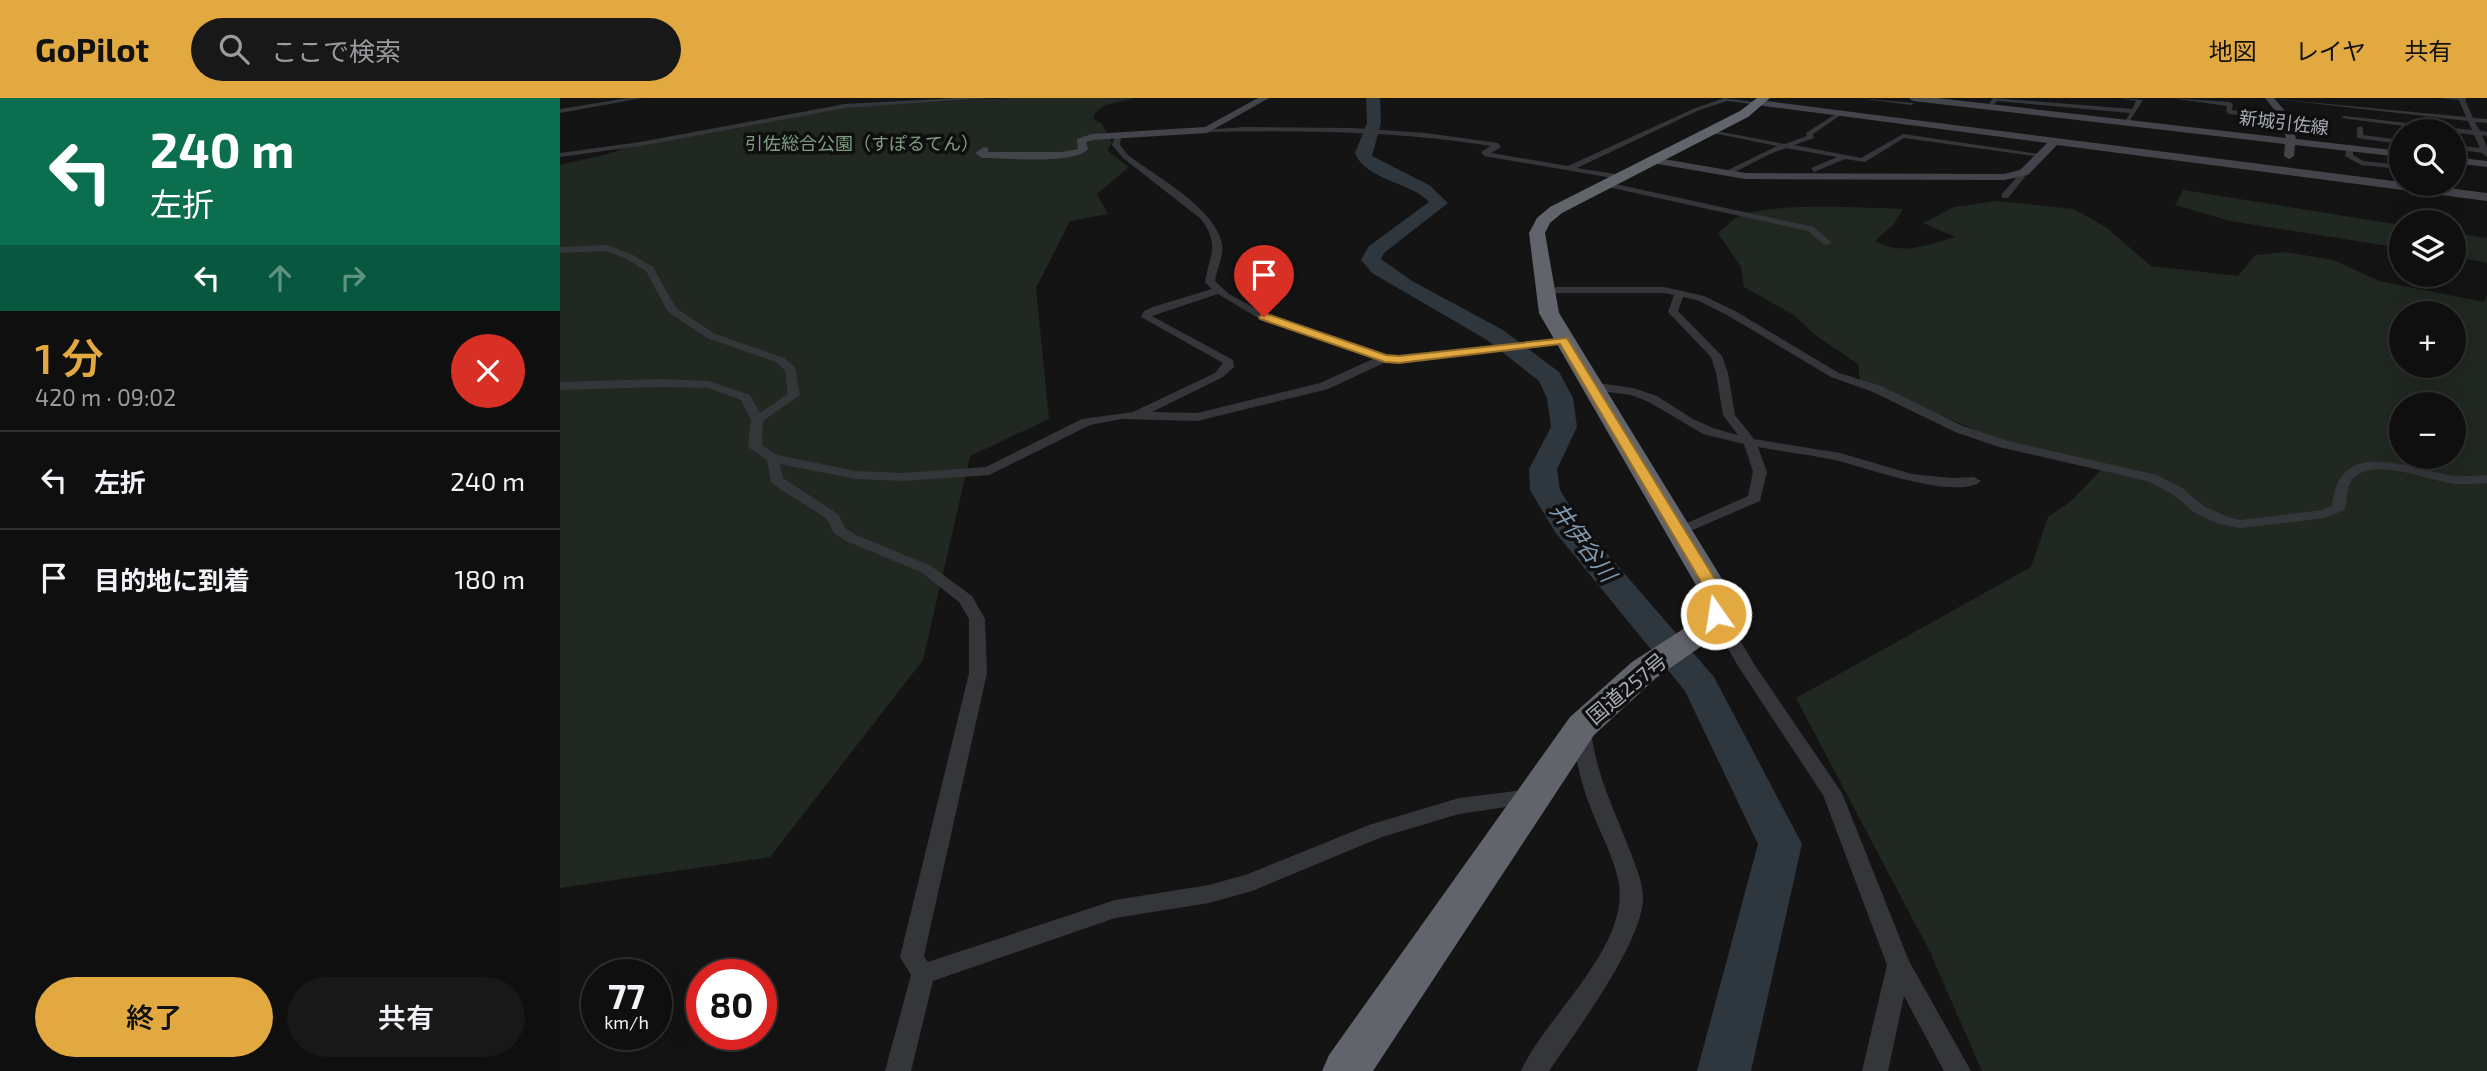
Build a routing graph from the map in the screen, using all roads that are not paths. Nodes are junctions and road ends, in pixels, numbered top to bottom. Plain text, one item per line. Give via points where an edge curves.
1 (639, 98) edge
2 (988, 98) edge
3 (1265, 98) edge
4 (1861, 98) edge
5 (2087, 98) edge
6 (2123, 98) edge
7 (2174, 98) edge
8 (2269, 98) edge
9 (2141, 99) edge
10 (2463, 99) edge
11 (1762, 100) edge
12 (1913, 100) edge
13 (2328, 102) edge
14 (2441, 102) edge
15 (2080, 105) junction
16 (1988, 107) junction
17 (2466, 108) junction
18 (2476, 109) dead end
19 (560, 111) edge
20 (2134, 111) junction
21 (1842, 112) junction
22 (1894, 118) junction
23 (2287, 118) junction
24 (2344, 118) junction
25 (2471, 119) junction
26 (2487, 121) edge
27 (2128, 122) junction
28 (1945, 124) junction
29 (2360, 128) junction
30 (1207, 130) junction
31 (2389, 131) edge
32 (1711, 132) junction
33 (2487, 134) edge
34 (1118, 135) junction
35 (1927, 139) junction
36 (2482, 139) edge
37 (2056, 140) junction
38 (2291, 141) junction
39 (2389, 141) edge
40 (1785, 145) junction
41 (2350, 148) junction
42 (2466, 149) edge
43 (984, 150) dead end
44 (2486, 152) edge
45 (2389, 153) edge
46 (560, 155) edge
47 (2042, 155) junction
48 (1844, 157) junction
49 (1653, 160) junction
50 (2466, 161) edge
51 (2361, 163) junction
52 (2487, 164) edge
53 (2389, 166) edge
54 (1570, 168) junction
55 (1814, 170) dead end
56 (2287, 170) junction
57 (1727, 174) junction
58 (2019, 175) junction
59 (1612, 180) junction
60 (2379, 182) junction
61 (2005, 196) dead end
62 (2487, 197) edge
63 (1827, 243) dead end
64 (560, 250) edge
65 (1544, 290) junction
66 (1218, 292) junction
67 (1679, 294) junction
68 (1563, 340) junction
69 (1385, 358) junction
70 (560, 386) edge
71 (1591, 386) junction
72 (1136, 415) junction
73 (757, 420) junction
74 (1750, 442) junction
75 (773, 458) junction
76 (2487, 480) edge
77 (1974, 481) dead end
78 (1681, 531) junction
79 (1711, 621) junction
80 (1582, 726) junction
81 (1534, 796) junction
82 (1899, 965) junction
83 (923, 974) junction
84 (898, 1071) edge
85 (1346, 1071) edge
86 (1534, 1071) edge
87 (1875, 1071) edge
88 (1958, 1071) edge

1 - 19 street
2 - 46 street via 845,106
3 - 30 street
4 - 12 street
5 - 15 street
6 - 9 street
7 - 23 street via 2230,104 2229,112
8 - 13 street
8 - 23 street
9 - 20 street
10 - 14 street
10 - 17 street
11 - 21 street
11 - 32 highway
11 - 54 street via 1727,99 1695,110
12 - 16 street, 新城引佐線
12 - 22 street
13 - 24 street
13 - 25 street
14 - 17 street
15 - 16 street via 1995,99
15 - 20 street
16 - 27 street, 新城引佐線
17 - 18 street
17 - 25 street
20 - 27 street
21 - 22 street
21 - 40 street via 1808,134 1812,137
22 - 28 street
23 - 38 street
24 - 29 street
24 - 36 street
25 - 26 street
25 - 36 street
27 - 38 street, 新城引佐線
28 - 35 street
28 - 37 street
29 - 31 street
29 - 39 street via 2359,137
30 - 34 street
30 - 54 street via 1362,130 1447,136 1498,145 1484,154
32 - 40 street
32 - 49 highway
33 - 36 street
34 - 43 street via 1087,138 1080,142 1081,151 1068,154 982,155
34 - 66 street via 1116,145 1123,156 1165,184 1211,226 1218,247 1210,282
35 - 47 street
35 - 48 street via 1903,136 1862,160
36 - 44 street
37 - 47 street
37 - 56 street
38 - 41 street, 新城引佐線
38 - 56 street
40 - 48 street
40 - 57 street
41 - 45 street, 新城引佐線
41 - 51 street via 2349,156
42 - 44 street
47 - 58 street
48 - 55 street
49 - 57 street
49 - 59 highway
50 - 52 street
51 - 53 street
51 - 60 street
54 - 59 street
56 - 60 street
57 - 58 street
58 - 61 street
59 - 63 street via 1811,229
59 - 65 highway via 1543,221 1537,233
60 - 62 street
64 - 73 street via 594,247 630,257 650,269 672,310 711,336 780,360 791,369 794,395
65 - 67 street
65 - 68 highway
66 - 69 street via 1241,308
66 - 72 street via 1157,309 1146,317 1229,362 1228,367
67 - 74 street via 1672,312 1716,356 1729,415
67 - 76 street via 1700,298 1835,375 1877,389 1959,429 2152,478 2224,521 2240,524 2325,514 2339,507 2338,493 2349,475 2362,466 2390,465 2451,480
68 - 69 street
68 - 71 highway
69 - 72 street via 1324,386 1197,416
70 - 73 street via 709,385 746,398
71 - 74 street via 1643,395 1689,422
71 - 78 highway
72 - 75 street via 1086,422 989,471 856,475
73 - 75 street via 755,447
74 - 77 street via 1840,457 1911,478
74 - 78 street via 1760,472 1755,498
75 - 83 street via 776,480 832,517 839,530 926,569 966,599 977,619 978,673 912,957
78 - 79 highway via 1715,592
79 - 80 highway, 国道257号 via 1644,670
79 - 82 street via 1747,666 1832,793
80 - 81 highway, 国道257号
80 - 86 street via 1589,777 1625,867 1632,900 1600,974
81 - 83 street via 1459,806 1376,831 1252,882 1115,909
81 - 85 highway, 国道257号
82 - 87 street
82 - 88 street
83 - 84 street

